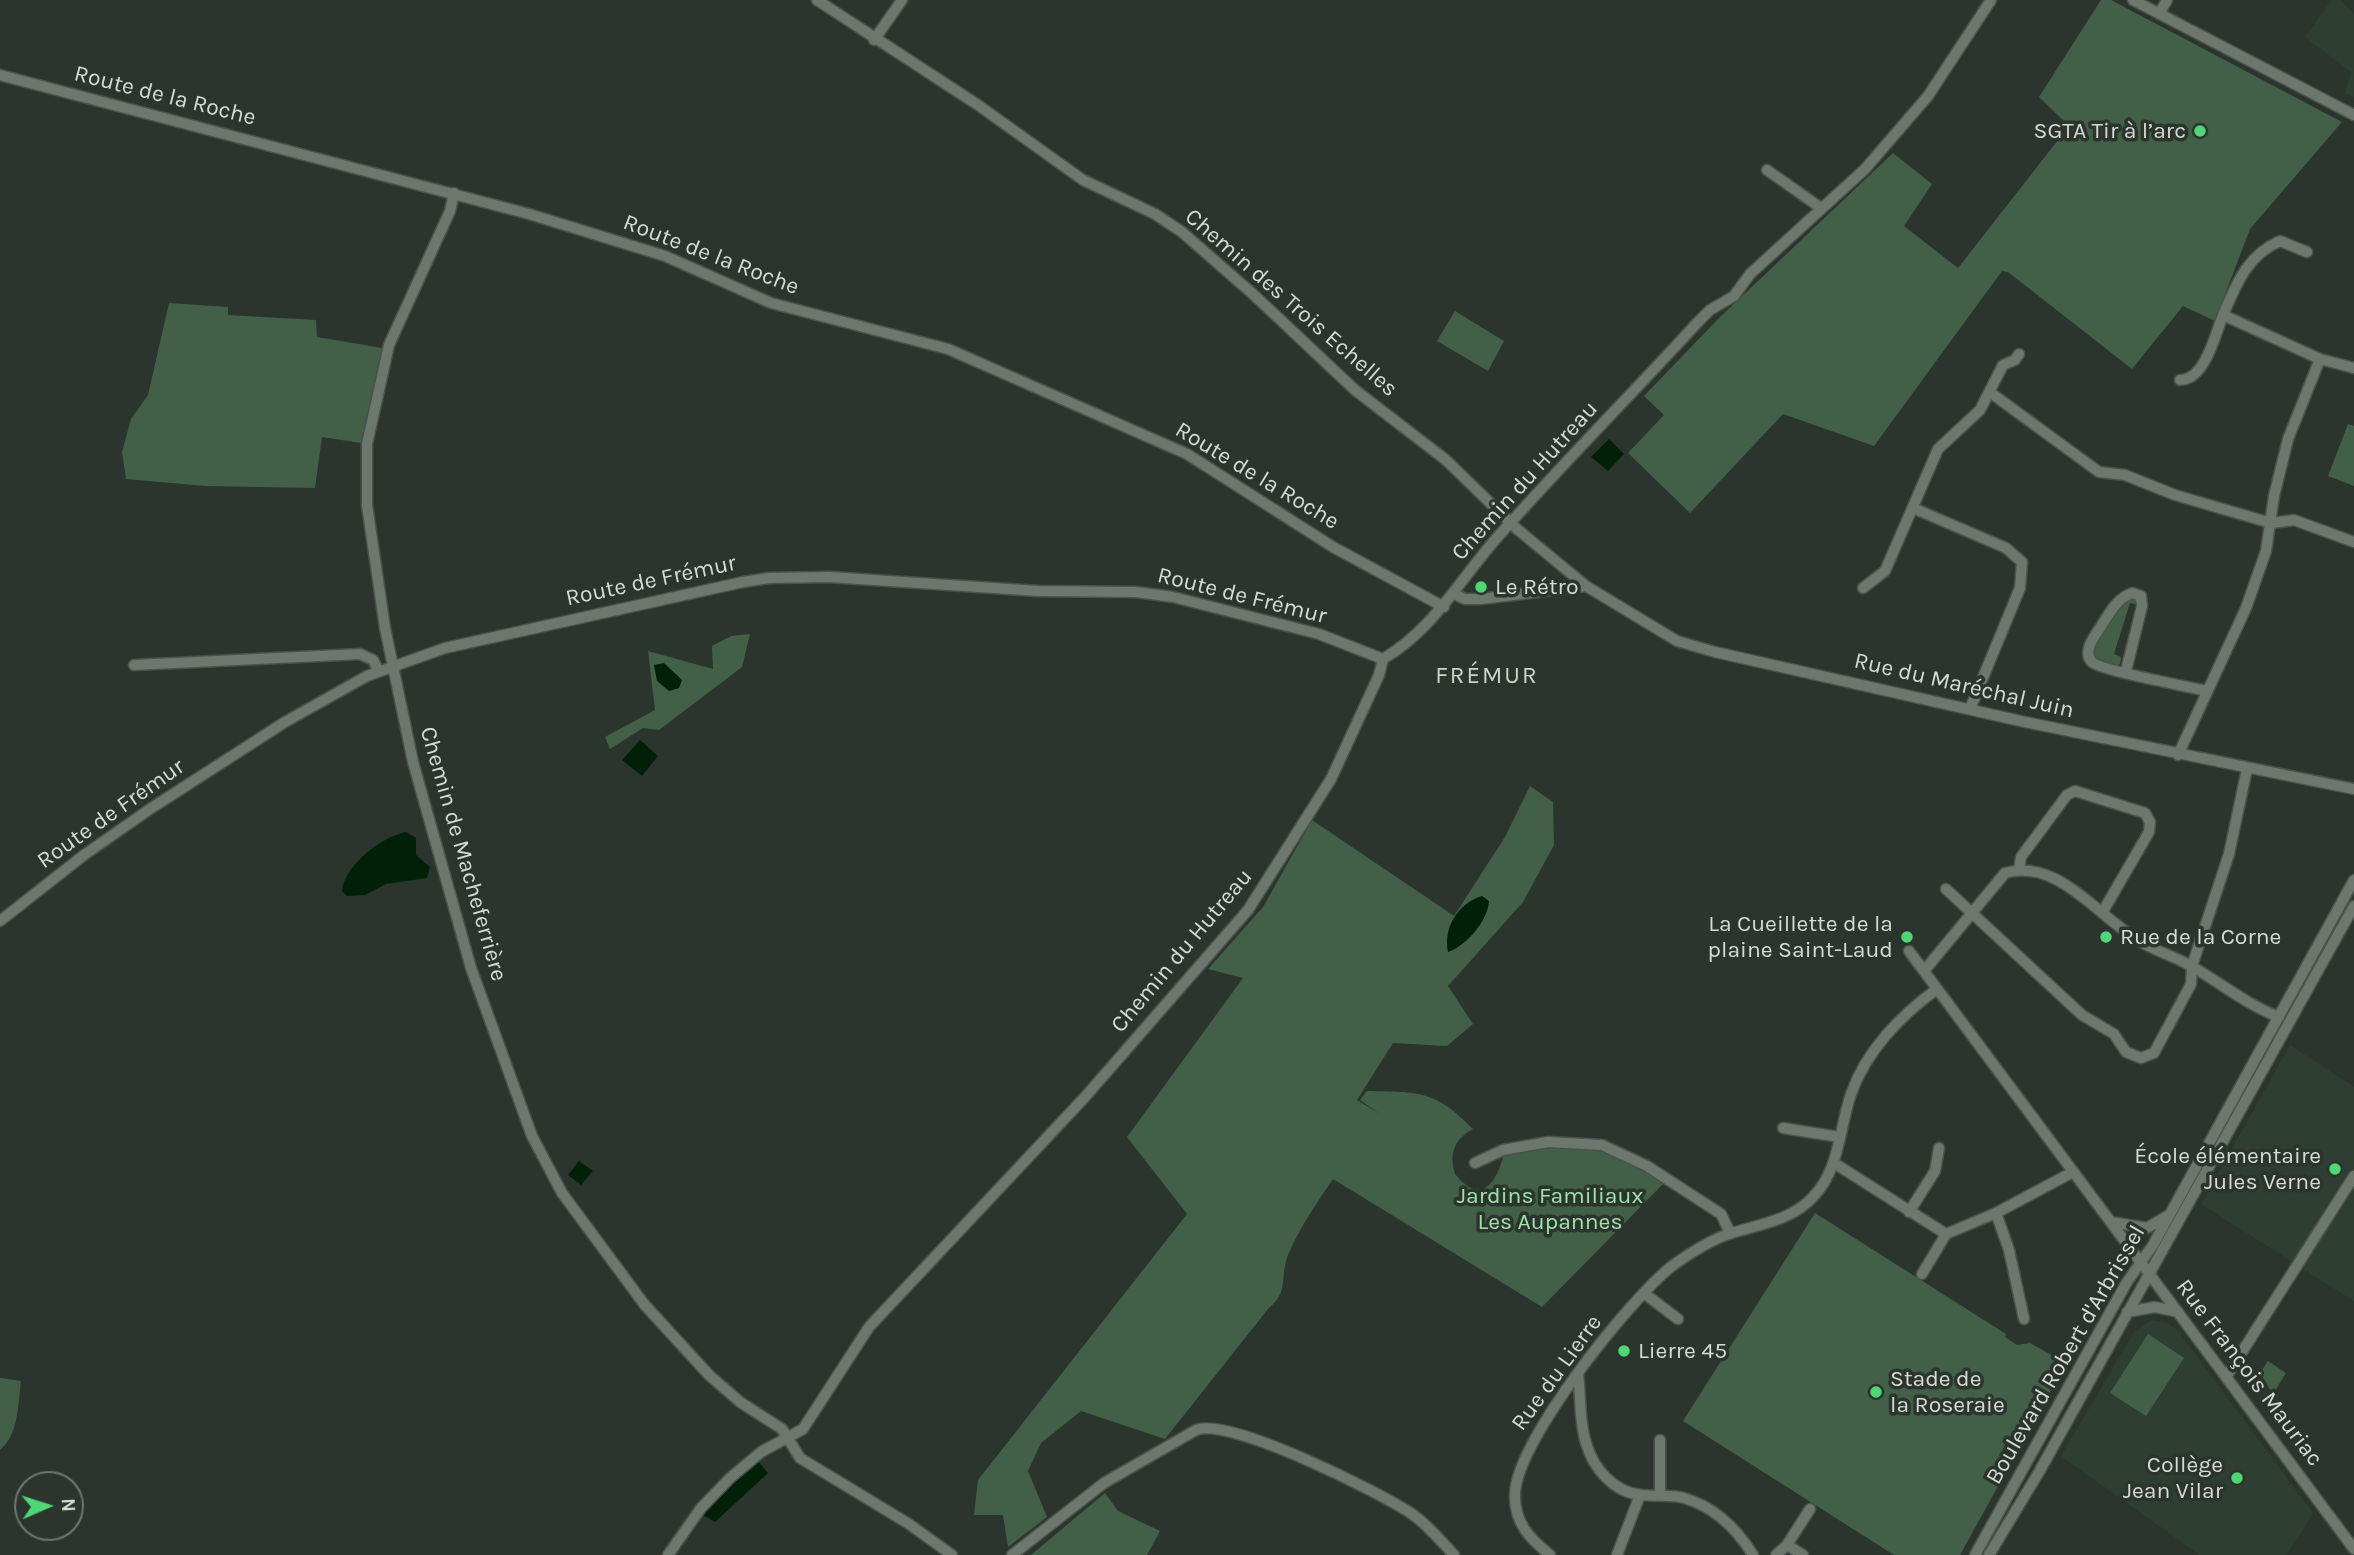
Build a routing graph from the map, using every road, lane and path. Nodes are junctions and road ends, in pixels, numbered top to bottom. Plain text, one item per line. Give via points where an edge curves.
1 (817, 0) edge
2 (902, 0) edge
3 (1991, 0) edge
4 (2133, 0) edge
5 (2167, 0) edge
6 (2159, 14) junction
7 (874, 40) junction
8 (0, 75) edge
9 (2354, 115) edge
10 (1767, 170) dead end
11 (454, 193) junction
12 (1821, 208) junction
13 (2307, 252) dead end
14 (2223, 315) junction
15 (2019, 354) dead end
16 (2320, 359) junction
17 (2354, 368) edge
18 (2180, 380) dead end
19 (1991, 393) junction
20 (1913, 508) junction
21 (1511, 521) junction
22 (2271, 523) junction
23 (2354, 542) edge
24 (1586, 586) junction
25 (1863, 588) dead end
26 (1454, 594) junction
27 (1444, 607) junction
28 (1383, 659) junction
29 (392, 665) junction
30 (134, 666) dead end
31 (378, 670) junction
32 (2126, 671) junction
33 (2207, 691) junction
34 (1970, 709) junction
35 (2178, 755) junction
36 (2247, 769) junction
37 (2352, 791) edge
38 (2019, 869) junction
39 (2354, 880) edge
40 (1946, 889) dead end
41 (2354, 906) edge
42 (2102, 913) junction
43 (1971, 914) junction
44 (0, 921) edge
45 (1909, 951) dead end
46 (2192, 966) junction
47 (1924, 971) junction
48 (1937, 989) junction
49 (2279, 1017) junction
50 (1783, 1128) dead end
51 (1839, 1137) junction
52 (1939, 1148) dead end
53 (1475, 1163) dead end
54 (1834, 1163) junction
55 (2073, 1172) junction
56 (2354, 1176) edge
57 (1909, 1212) junction
58 (2171, 1212) junction
59 (1996, 1213) junction
60 (2111, 1222) junction
61 (1730, 1233) junction
62 (1945, 1234) junction
63 (2141, 1263) junction
64 (1922, 1274) dead end
65 (2148, 1275) junction
66 (1645, 1294) junction
67 (2127, 1312) junction
68 (2178, 1312) junction
69 (1678, 1319) dead end
70 (2024, 1319) dead end
71 (1578, 1374) junction
72 (2226, 1377) junction
73 (787, 1439) junction
74 (1660, 1440) dead end
75 (1660, 1494) junction
76 (1640, 1496) junction
77 (1810, 1508) dead end
78 (1787, 1545) junction
79 (2354, 1549) edge
80 (668, 1555) edge
81 (953, 1555) edge
82 (1012, 1555) edge
83 (1454, 1555) edge
84 (1550, 1555) edge
85 (1617, 1555) edge
86 (1753, 1555) edge
87 (1776, 1555) edge
88 (1803, 1555) edge
89 (1975, 1555) edge
90 (1989, 1555) edge

1 - 7 street, Chemin des Trois Echelles
2 - 7 street
3 - 12 street, Chemin du Hutreau via 1928,96 1865,169
4 - 6 street
5 - 6 street
6 - 9 street
7 - 21 street, Chemin des Trois Echelles via 978,105 1083,180 1182,232 1355,390 1446,460
8 - 11 street, Route de la Roche
10 - 12 street
11 - 27 street, Route de la Roche via 665,256 771,303 982,362 1187,454 1333,547
11 - 29 street, Chemin de Macheferrière via 389,345 366,444 368,505
12 - 21 street, Chemin du Hutreau via 1750,274 1734,296 1697,323
13 - 14 street via 2280,241 2271,244 2245,266
14 - 16 street
14 - 18 street via 2199,371 2189,380
15 - 19 street via 2003,365
16 - 17 street
16 - 22 street via 2288,439
19 - 20 street via 1980,410 1938,449
19 - 22 street via 2099,472 2125,475
20 - 25 street via 1885,571
20 - 34 street via 2006,548 2022,562 2020,588
21 - 24 street, Rue du Maréchal Juin
21 - 26 street, Chemin du Hutreau
22 - 23 street via 2294,520
22 - 33 street via 2246,608
24 - 26 street via 1481,599
24 - 34 street, Rue du Maréchal Juin via 1677,640
26 - 27 street, Chemin du Hutreau
27 - 28 street, Chemin du Hutreau via 1406,645
28 - 29 street, Route de Frémur via 1319,634 1148,594 794,577 743,582 507,633
28 - 73 street, Chemin du Hutreau via 1331,779 1255,901 1081,1102 869,1326 807,1424
29 - 31 street, Route de Frémur
29 - 73 street, Chemin de Macheferrière via 413,762 460,930 540,1156 562,1193 660,1322 709,1375 782,1429
30 - 31 street via 360,654 373,660
31 - 44 street, Route de Frémur via 285,722 150,809
32 - 32 street via 2107,670 2092,663 2088,655 2091,641 2121,597 2132,593 2141,596 2142,606
32 - 33 street
33 - 35 street
34 - 35 street, Rue du Maréchal Juin
35 - 36 street, Rue du Maréchal Juin
36 - 37 street, Rue du Maréchal Juin
36 - 46 street via 2226,867
38 - 42 street via 2039,872 2070,888
38 - 42 street via 2021,857 2067,795 2075,791 2145,813 2149,832
38 - 43 street via 2005,873
39 - 49 street, Boulevard Robert d'Arbrissel
40 - 43 street
41 - 65 street, Boulevard Robert d'Arbrissel
42 - 46 street via 2143,943
43 - 46 street via 2082,1015 2114,1034 2126,1052 2141,1058 2154,1053 2192,984
43 - 47 street
45 - 47 street, Rue François Mauriac
46 - 49 street
47 - 48 street, Rue François Mauriac
48 - 51 street, Rue du Lierre via 1909,1009 1863,1067
48 - 55 street, Rue François Mauriac
49 - 58 street, Boulevard Robert d'Arbrissel
50 - 51 street
51 - 54 street, Rue du Lierre
52 - 57 street via 1936,1171
53 - 61 street via 1503,1150 1548,1142 1602,1145 1647,1166 1721,1214
54 - 57 street
54 - 61 street, Rue du Lierre via 1824,1185 1798,1210 1780,1220
55 - 59 street
55 - 60 street, Rue François Mauriac
56 - 72 street
57 - 62 street
58 - 60 street via 2147,1228
58 - 63 street, Boulevard Robert d'Arbrissel
59 - 62 street
59 - 70 street
60 - 63 street, Rue François Mauriac
61 - 66 street, Rue du Lierre via 1672,1266
62 - 64 street
63 - 65 street, Rue François Mauriac
63 - 89 street, Boulevard Robert d'Arbrissel
65 - 67 street, Boulevard Robert d'Arbrissel
65 - 68 street, Rue François Mauriac
66 - 69 street
66 - 71 street, Rue du Lierre
67 - 68 street via 2154,1307
67 - 90 street, Boulevard Robert d'Arbrissel
68 - 72 street, Rue François Mauriac
71 - 76 street via 1581,1420 1594,1464 1603,1476
71 - 84 street, Rue du Lierre via 1527,1452 1514,1492 1525,1534
72 - 79 street, Rue François Mauriac
73 - 80 street, Chemin du Hutreau via 761,1452 716,1492
73 - 81 street, Chemin de Macheferrière via 808,1464
74 - 75 street
75 - 76 street
75 - 86 street via 1706,1507 1743,1539
76 - 85 street
77 - 78 street
78 - 87 street
78 - 88 street
82 - 83 street via 1104,1483 1209,1426 1299,1457 1384,1497 1430,1529

